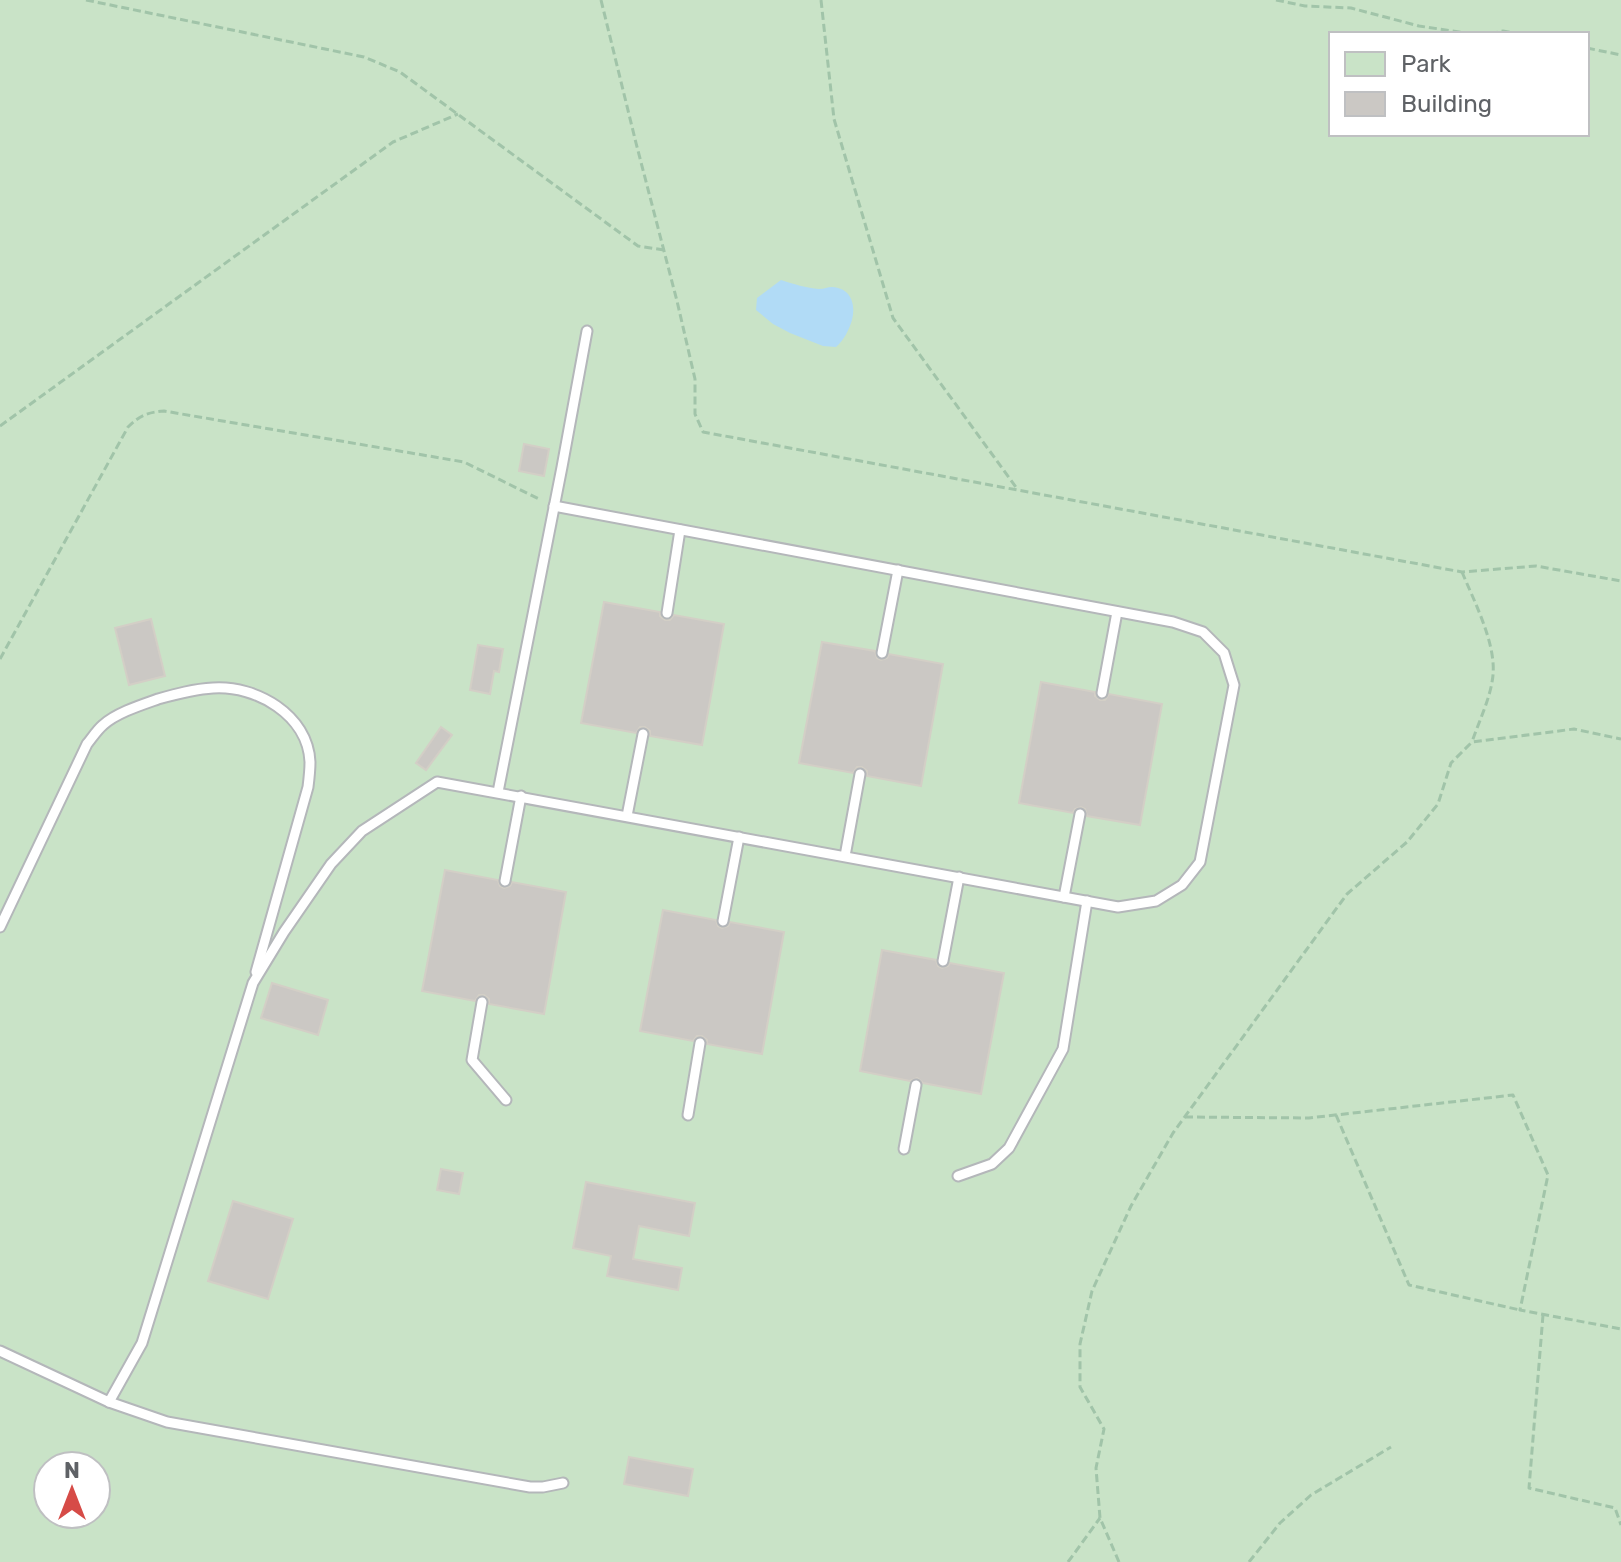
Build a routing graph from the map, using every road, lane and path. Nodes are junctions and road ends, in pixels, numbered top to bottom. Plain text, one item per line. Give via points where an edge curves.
1 (86, 0) edge
2 (601, 0) edge
3 (821, 0) edge
4 (1276, 0) edge
5 (1460, 32) edge
6 (1589, 48) edge
7 (1621, 55) edge
8 (458, 114) junction
9 (664, 250) junction
10 (587, 331) dead end
11 (0, 426) edge
12 (1018, 491) junction
13 (554, 506) junction
14 (680, 530) junction
15 (898, 570) junction
16 (1462, 572) junction
17 (1621, 581) edge
18 (1117, 612) junction
19 (667, 613) dead end
20 (882, 653) dead end
21 (0, 659) edge
22 (1102, 693) dead end
23 (643, 734) dead end
24 (1621, 739) edge
25 (1472, 742) junction
26 (860, 774) dead end
27 (498, 792) junction
28 (521, 796) junction
29 (1080, 814) dead end
30 (627, 816) junction
31 (739, 837) junction
32 (845, 856) junction
33 (959, 877) junction
34 (505, 881) dead end
35 (1064, 897) junction
36 (1087, 901) junction
37 (723, 921) dead end
38 (0, 927) edge
39 (943, 961) dead end
40 (253, 983) junction
41 (482, 1002) dead end
42 (700, 1043) dead end
43 (916, 1085) dead end
44 (506, 1100) dead end
45 (688, 1115) dead end
46 (1336, 1115) junction
47 (1184, 1117) junction
48 (904, 1149) dead end
49 (958, 1176) dead end
50 (1520, 1310) junction
51 (1543, 1314) junction
52 (1621, 1329) edge
53 (0, 1351) edge
54 (109, 1402) junction
55 (1391, 1447) dead end
56 (563, 1483) dead end
57 (1100, 1518) junction
58 (1621, 1525) edge
59 (1068, 1562) edge
60 (1119, 1562) edge
61 (1249, 1562) edge

1 - 8 path via 364,57 400,72
2 - 9 path
3 - 12 path via 834,119 893,318
4 - 5 path via 1351,8
6 - 7 path
8 - 9 path via 638,246
8 - 11 path via 393,142
9 - 12 path via 695,379 695,414 703,432
10 - 13 lane
12 - 16 path
13 - 14 lane
13 - 21 path via 464,462 149,412 128,427
13 - 27 lane
14 - 15 lane
14 - 19 lane
15 - 18 lane
15 - 20 lane
16 - 17 path via 1536,566
16 - 25 path via 1488,634 1494,674
18 - 22 lane
18 - 36 lane via 1203,632 1224,653 1234,685 1200,862 1182,885 1156,901 1118,907
23 - 30 lane
24 - 25 path via 1574,729
25 - 47 path via 1451,763 1438,804 1407,842 1347,894
26 - 32 lane
27 - 28 lane
27 - 40 lane via 437,782 362,831 331,864
28 - 30 lane
28 - 34 lane
29 - 35 lane
30 - 31 lane
31 - 32 lane
31 - 37 lane
32 - 33 lane
33 - 35 lane
33 - 39 lane
35 - 36 lane
36 - 49 lane via 1063,1049 1009,1148 992,1164
38 - 40 lane via 87,744 104,724 182,692 244,690 270,700 287,715 303,737 310,760 308,787
40 - 54 lane via 142,1343
41 - 44 lane via 472,1060
42 - 45 lane
43 - 48 lane
46 - 47 path
46 - 50 path via 1409,1285
46 - 50 path via 1513,1095 1548,1175
47 - 57 path via 1131,1206 1092,1291 1080,1344 1080,1387 1104,1429 1096,1468
50 - 51 path
51 - 52 path
51 - 58 path via 1529,1488 1615,1508
53 - 54 lane
54 - 56 lane via 167,1422 530,1487
55 - 61 path via 1311,1495
57 - 59 path
57 - 60 path

